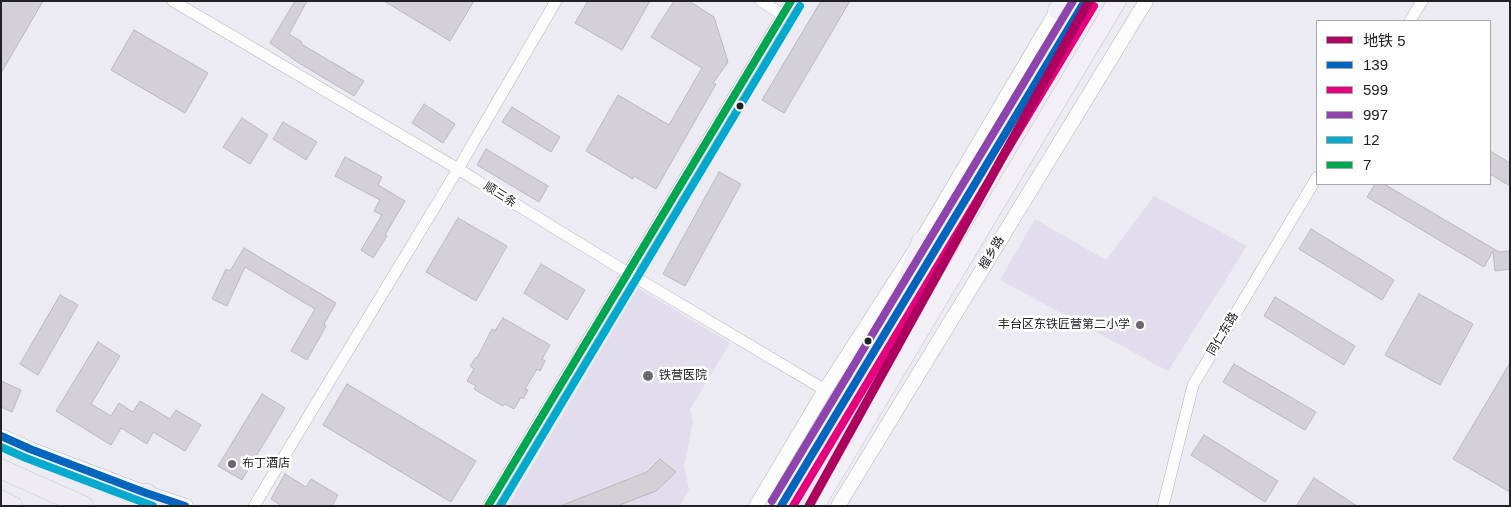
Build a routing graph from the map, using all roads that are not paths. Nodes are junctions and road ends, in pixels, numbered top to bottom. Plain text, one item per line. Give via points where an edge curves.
1 (173, 1) edge
2 (556, 1) edge
3 (760, 1) edge
4 (791, 1) edge
5 (1085, 1) edge
6 (1117, 1) edge
7 (1146, 1) edge
8 (1422, 1) edge
9 (1062, 4) edge
10 (783, 15) junction
11 (1411, 20) edge
12 (458, 169) junction
13 (1316, 179) edge
14 (921, 241) junction
15 (628, 273) junction
16 (893, 320) junction
17 (825, 390) junction
18 (1, 436) edge
19 (1, 469) edge
20 (146, 493) junction
21 (1, 500) edge
22 (13, 506) edge
23 (84, 506) edge
24 (165, 506) edge
25 (186, 506) edge
26 (254, 506) edge
27 (488, 506) edge
28 (756, 506) edge
29 (781, 506) edge
30 (815, 506) edge
31 (838, 506) edge
32 (1163, 506) edge

1 - 12 street, 顺三条
2 - 12 street
3 - 10 street
4 - 10 street
5 - 16 main road
6 - 30 main road, 榴乡路
7 - 31 street, 榴乡路
8 - 11 street
9 - 14 street
10 - 15 street
12 - 15 street, 顺三条
12 - 26 street
13 - 32 street, 同仁东路 via 1193,385
14 - 16 main road
14 - 17 street
15 - 17 street, 顺三条
15 - 27 street
16 - 29 main road
17 - 28 street
18 - 20 street
19 - 23 highway
20 - 24 highway
20 - 25 street
21 - 22 highway

